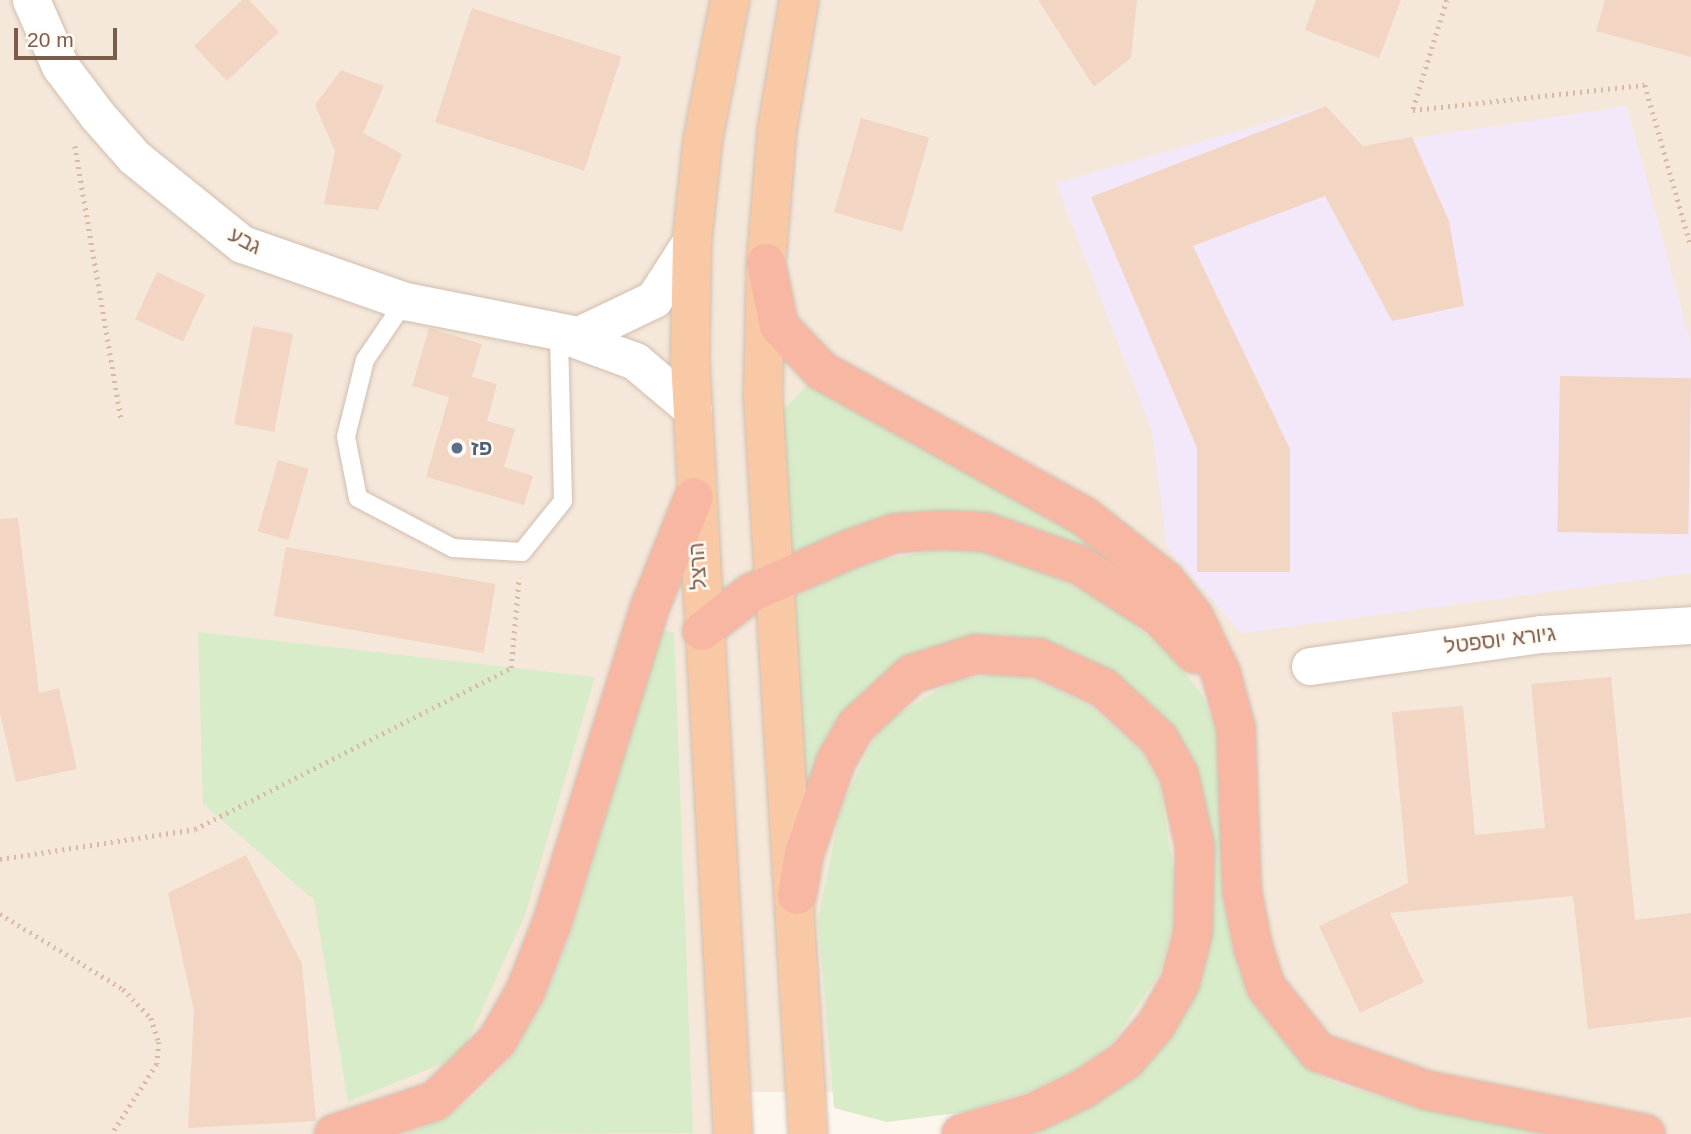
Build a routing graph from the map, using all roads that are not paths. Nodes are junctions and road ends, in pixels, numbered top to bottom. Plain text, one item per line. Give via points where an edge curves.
1 (31, 0) edge
2 (730, 0) edge
3 (799, 0) edge
4 (692, 240) junction
5 (766, 263) junction
6 (405, 301) junction
7 (559, 333) junction
8 (693, 410) junction
9 (694, 497) junction
10 (774, 582) junction
11 (1691, 625) edge
12 (702, 631) junction
13 (1310, 666) dead end
14 (1236, 729) junction
15 (797, 895) junction
16 (334, 1134) edge
17 (733, 1134) edge
18 (808, 1134) edge
19 (961, 1134) edge
20 (1646, 1134) edge

1 - 6 street, גבע via 60,66 97,115 134,157 242,244
2 - 4 highway, הרצל via 703,139
3 - 5 highway via 777,130
4 - 7 street, גבע via 654,299 588,332
4 - 8 highway, הרצל
5 - 10 highway via 763,396
5 - 14 highway via 779,326 822,371 1084,516 1165,580 1194,617 1221,673
6 - 7 street, גבע
6 - 7 lane via 365,360 346,437 358,498 453,548 522,552 563,501
7 - 8 street, גבע via 635,361
8 - 9 highway, הרצל
9 - 12 highway, הרצל
9 - 16 highway via 650,607 553,920 525,992 497,1041 435,1101
10 - 12 highway via 734,602
10 - 14 highway via 895,533 985,532 1031,545 1080,565 1159,616 1220,687
10 - 15 highway
11 - 13 street, גיורא יוספטל via 1541,634
12 - 17 highway, הרצל
14 - 20 highway via 1242,891 1253,947 1266,987 1318,1052 1426,1090
15 - 18 highway
15 - 19 highway via 804,854 836,761 856,726 912,674 975,654 1039,658 1104,688 1159,739 1179,775 1195,846 1193,932 1180,983 1141,1042 1094,1082 1035,1112

